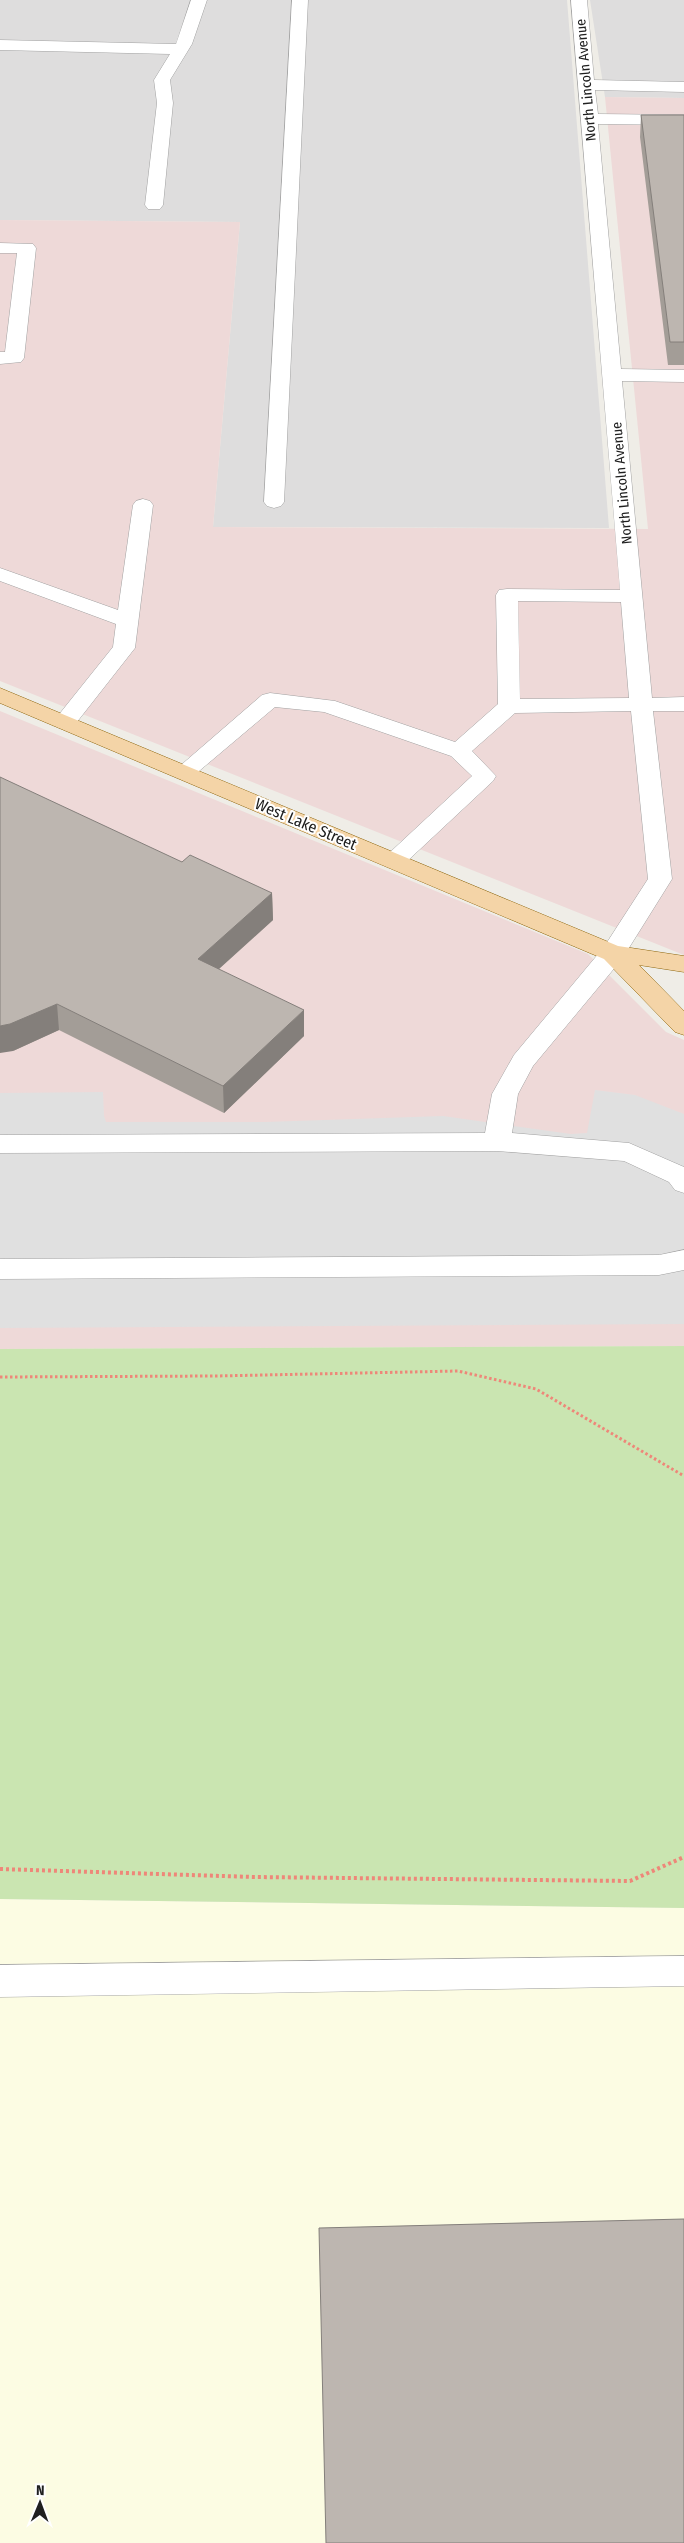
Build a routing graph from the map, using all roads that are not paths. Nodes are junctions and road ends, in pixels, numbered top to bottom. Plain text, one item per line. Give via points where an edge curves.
1 (199, 0) edge
2 (300, 0) edge
3 (579, 0) edge
4 (0, 45) edge
5 (181, 49) junction
6 (587, 86) junction
7 (684, 87) edge
8 (590, 119) junction
9 (684, 120) edge
10 (154, 205) dead end
11 (0, 248) edge
12 (0, 358) edge
13 (612, 375) junction
14 (684, 376) edge
15 (274, 502) dead end
16 (143, 505) dead end
17 (0, 574) edge
18 (631, 596) junction
19 (127, 621) junction
20 (0, 695) edge
21 (641, 703) junction
22 (684, 704) edge
23 (509, 706) junction
24 (65, 722) junction
25 (459, 751) junction
26 (184, 772) junction
27 (394, 861) junction
28 (613, 953) junction
29 (684, 964) edge
30 (684, 1026) edge
31 (497, 1142) junction
32 (0, 1144) edge
33 (684, 1183) edge
34 (684, 1260) edge
35 (0, 1269) edge
36 (684, 1970) edge
37 (0, 1981) edge

1 - 5 street
2 - 15 street
3 - 6 street, North Lincoln Avenue
4 - 5 street
5 - 10 street via 162,80 165,103
6 - 7 street
6 - 8 street, North Lincoln Avenue
8 - 9 street
8 - 13 street, North Lincoln Avenue
11 - 12 street via 27,248 14,358
13 - 14 street
13 - 18 street, North Lincoln Avenue
16 - 19 street
17 - 19 street
18 - 21 street, North Lincoln Avenue
18 - 23 street via 507,595
19 - 24 street via 124,648
20 - 24 main road, West Lake Street
21 - 22 street
21 - 23 street
21 - 28 street, North Lincoln Avenue via 660,879
23 - 25 street
24 - 26 main road, West Lake Street
25 - 26 street via 327,706 270,700
25 - 27 street via 485,776
26 - 27 main road, West Lake Street
27 - 28 main road, West Lake Street
28 - 29 main road, West Lake Street
28 - 30 main road, West Lake Street
28 - 31 street, North Lincoln Avenue via 523,1061 505,1094
31 - 32 street
31 - 33 street via 630,1152 678,1175
34 - 35 street via 659,1265
36 - 37 street

